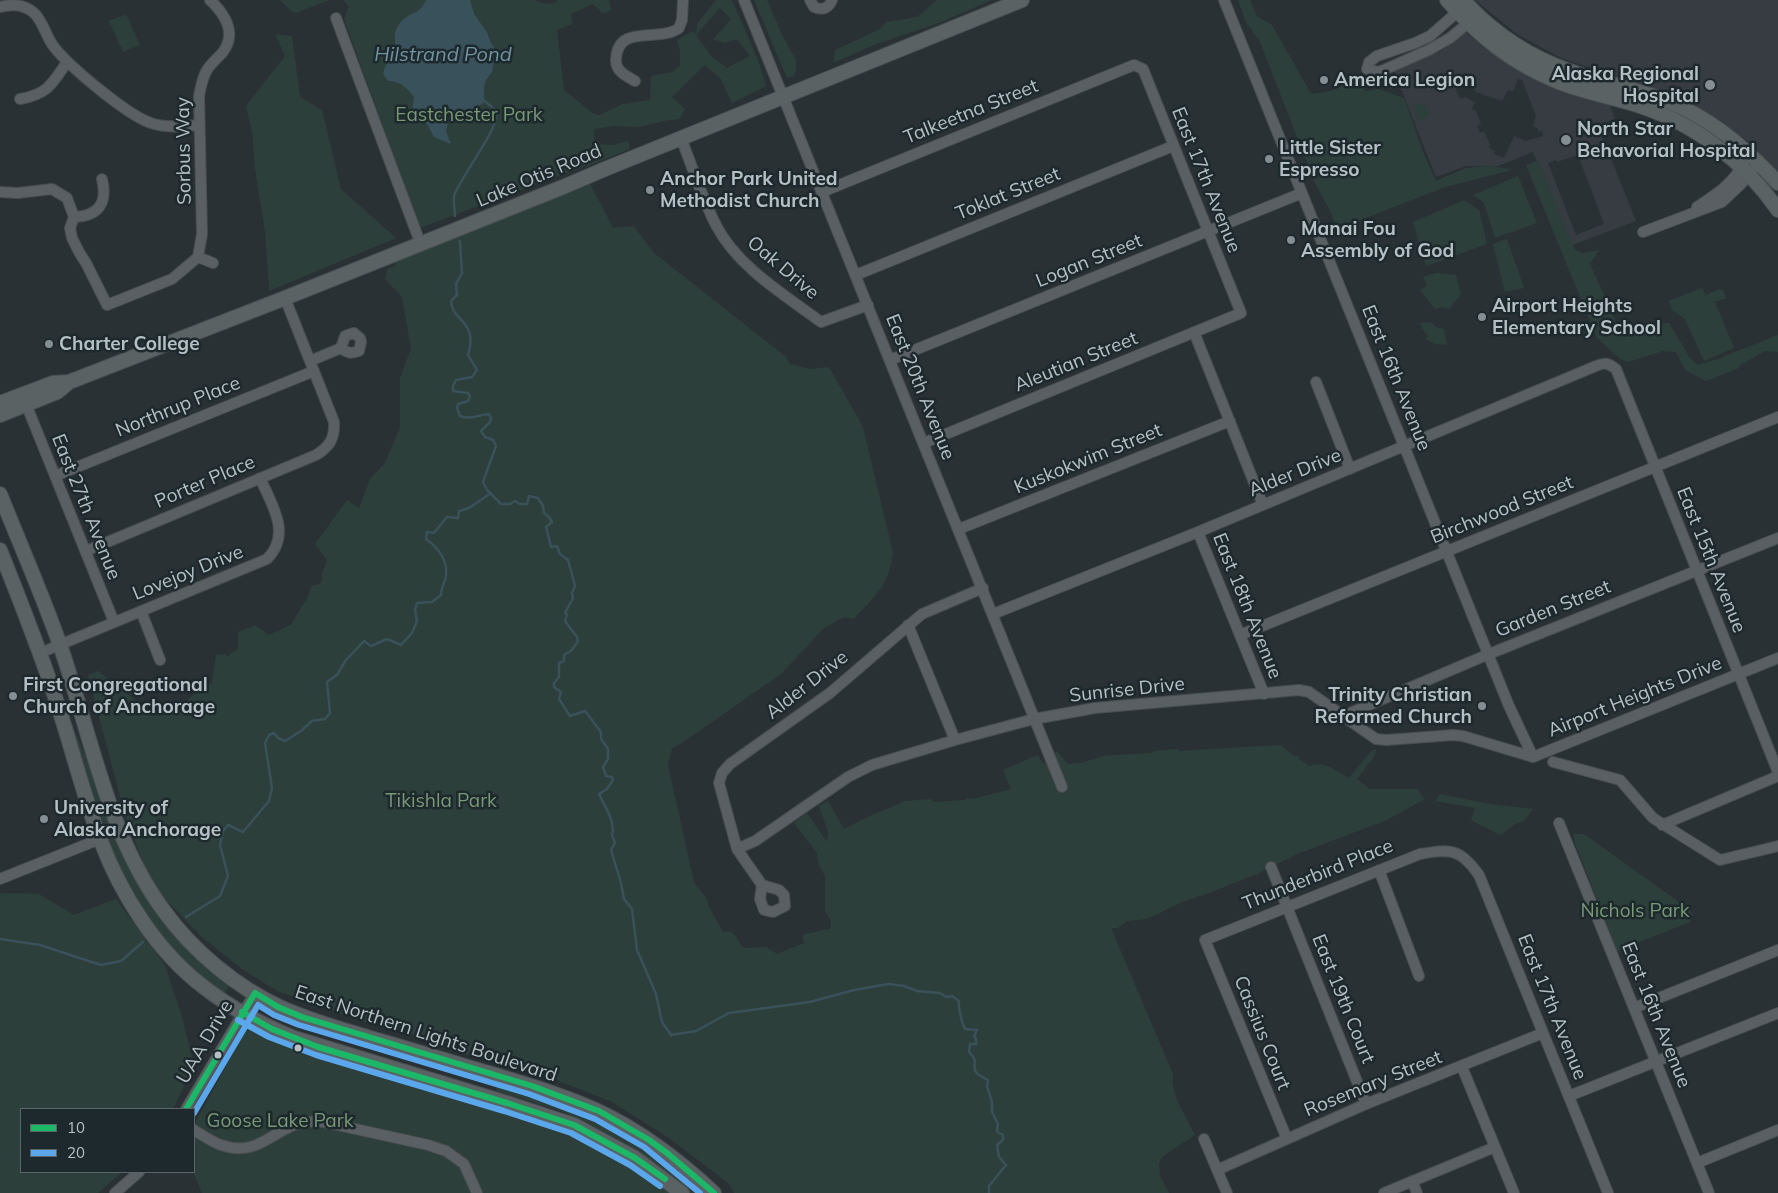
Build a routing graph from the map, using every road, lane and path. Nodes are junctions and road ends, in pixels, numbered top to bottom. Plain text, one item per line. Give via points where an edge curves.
1 (210, 0) edge
2 (683, 0) edge
3 (744, 0) edge
4 (810, 0) edge
5 (832, 0) edge
6 (1022, 0) edge
7 (1219, 0) edge
8 (1224, 0) edge
9 (1447, 0) edge
10 (1462, 5) edge
11 (0, 7) edge
12 (1229, 11) junction
13 (336, 18) dead end
14 (1472, 19) junction
15 (67, 62) junction
16 (1134, 65) joint
17 (635, 81) dead end
18 (783, 96) junction
19 (20, 99) dead end
20 (199, 125) junction
21 (681, 138) junction
22 (1173, 146) junction
23 (1755, 158) junction
24 (1745, 172) junction
25 (102, 179) dead end
26 (1778, 183) edge
27 (0, 192) edge
28 (822, 192) junction
29 (1302, 193) junction
30 (1778, 210) edge
31 (74, 218) junction
32 (1208, 231) junction
33 (1644, 232) dead end
34 (421, 245) junction
35 (198, 257) junction
36 (213, 263) dead end
37 (856, 275) junction
38 (285, 298) junction
39 (868, 305) junction
40 (1241, 313) joint
41 (1194, 332) junction
42 (341, 348) dead end
43 (890, 360) junction
44 (310, 361) junction
45 (1609, 364) joint
46 (314, 371) junction
47 (69, 382) junction
48 (1316, 382) dead end
49 (0, 403) edge
50 (26, 404) junction
51 (0, 415) edge
52 (1778, 418) edge
53 (1230, 422) junction
54 (924, 443) junction
55 (1405, 445) junction
56 (1655, 468) junction
57 (1350, 469) junction
58 (55, 476) junction
59 (260, 478) junction
60 (0, 494) edge
61 (1263, 505) junction
62 (959, 529) junction
63 (1198, 532) junction
64 (1778, 538) edge
65 (0, 550) edge
66 (86, 551) junction
67 (1448, 551) junction
68 (1697, 571) junction
69 (983, 588) junction
70 (141, 611) junction
71 (993, 614) junction
72 (114, 622) junction
73 (908, 625) junction
74 (1240, 636) junction
75 (60, 645) junction
76 (40, 653) junction
77 (1489, 654) junction
78 (1778, 658) edge
79 (160, 660) dead end
80 (1739, 674) junction
81 (1264, 694) junction
82 (1343, 716) junction
83 (1034, 719) junction
84 (955, 740) junction
85 (1533, 757) junction
86 (1553, 762) dead end
87 (1778, 772) edge
88 (1778, 776) edge
89 (1062, 787) dead end
90 (1559, 823) dead end
91 (1662, 824) junction
92 (100, 839) junction
93 (1778, 846) edge
94 (737, 849) junction
95 (1446, 850) joint
96 (1271, 867) dead end
97 (1379, 870) junction
98 (0, 879) edge
99 (762, 884) dead end
100 (1287, 907) junction
101 (1205, 940) joint
102 (1778, 950) edge
103 (1419, 976) dead end
104 (255, 993) junction
105 (1634, 1008) junction
106 (242, 1012) junction
107 (1778, 1013) edge
108 (1543, 1033) junction
109 (1656, 1062) junction
110 (1462, 1067) junction
111 (1569, 1096) junction
112 (1366, 1104) junction
113 (187, 1108) edge
114 (1778, 1130) edge
115 (195, 1131) edge
116 (1204, 1139) dead end
117 (1287, 1139) junction
118 (1495, 1147) junction
119 (1697, 1163) junction
120 (1217, 1170) junction
121 (138, 1173) edge
122 (1412, 1181) junction
123 (115, 1193) edge
124 (477, 1193) edge
125 (682, 1193) edge
126 (714, 1193) edge
127 (1226, 1193) edge
128 (1384, 1193) edge
129 (1417, 1193) edge
130 (1514, 1193) edge
131 (1608, 1193) edge
132 (1709, 1193) edge

1 - 20 street, Sorbus Way via 228,22 230,36 227,46 208,68 202,81
2 - 17 street via 680,28 664,35 634,36 618,49 615,61 622,74
3 - 18 street, East 20th Avenue
4 - 5 street via 814,7 822,9 830,6
6 - 18 main road, Lake Otis Road
7 - 12 street, East 16th Avenue
8 - 12 street, East 16th Avenue
9 - 10 main road
10 - 14 main road
10 - 14 street via 1430,36 1377,56 1369,62 1367,69 1379,72 1421,54 1450,38
11 - 15 street via 12,4 34,12 53,46
12 - 29 street, East 16th Avenue
13 - 34 street
14 - 23 main road via 1538,58 1570,72 1661,99 1691,112
14 - 24 main road via 1484,38 1503,52 1555,81 1667,116 1712,142
15 - 19 street via 44,92
15 - 20 street via 129,112 151,124
16 - 22 street, East 17th Avenue via 1143,69
16 - 28 street, Talkeetna Street
18 - 21 main road, Lake Otis Road
18 - 28 street, East 20th Avenue
20 - 35 street, Sorbus Way via 202,234
21 - 34 main road, Lake Otis Road
21 - 39 street, Oak Drive via 717,227 749,266 821,322
22 - 32 street, East 17th Avenue
22 - 37 street, Toklat Street
23 - 24 street
23 - 26 main road
24 - 30 main road
24 - 33 street via 1684,215
25 - 31 street via 105,190 99,208 93,214
27 - 31 street via 52,189 66,198
28 - 37 street, East 20th Avenue
29 - 32 street, Logan Street
29 - 55 street, East 16th Avenue
31 - 35 street via 70,228 72,238 107,305 172,279
32 - 40 street, East 17th Avenue
32 - 43 street, Logan Street
34 - 38 main road, Lake Otis Road
35 - 36 street
37 - 39 street, East 20th Avenue
38 - 44 street
38 - 47 main road, Lake Otis Road
39 - 43 street, East 20th Avenue
40 - 41 street, Aleutian Street
41 - 53 street
41 - 54 street, Aleutian Street
42 - 44 street
43 - 54 street, East 20th Avenue
44 - 46 street
45 - 55 street, Alder Drive via 1603,363
45 - 56 street, East 15th Avenue via 1616,369
46 - 58 street, Northrup Place
46 - 59 street, Porter Place via 334,422 333,439 316,455
47 - 49 main road, Lake Otis Road via 53,383
47 - 50 main road, Lake Otis Road via 57,392
48 - 57 street
50 - 51 main road, Lake Otis Road
50 - 58 street, East 27th Avenue
52 - 56 street, Birchwood Street
53 - 61 street
53 - 62 street, Kuskokwim Street
54 - 62 street, East 20th Avenue
55 - 57 street, Alder Drive
55 - 67 street, East 16th Avenue
56 - 67 street, Birchwood Street
56 - 68 street, East 15th Avenue
57 - 61 street, Alder Drive
58 - 66 street, East 27th Avenue
59 - 66 street, Porter Place
59 - 70 street, Lovejoy Drive via 279,523 280,535 273,553 267,559
60 - 75 main road, East Northern Lights Boulevard
61 - 63 street, Alder Drive
62 - 69 street, East 20th Avenue
63 - 71 street, Alder Drive
63 - 74 street, East 18th Avenue
64 - 68 street, Garden Street
65 - 76 main road
66 - 72 street, East 27th Avenue
67 - 74 street, Birchwood Street
67 - 77 street, East 16th Avenue
68 - 77 street, Garden Street
68 - 80 street, East 15th Avenue
69 - 71 street, East 20th Avenue
69 - 73 street, Alder Drive via 922,614
70 - 72 street, Lovejoy Drive
70 - 79 street
71 - 83 street, East 20th Avenue
72 - 75 street, Lovejoy Drive
73 - 84 street
73 - 94 street, Alder Drive via 830,693 722,773 720,783
74 - 81 street, East 18th Avenue
75 - 76 street, Lovejoy Drive
75 - 104 main road, East Northern Lights Boulevard via 122,836 147,886 185,937 229,976
76 - 92 main road
77 - 82 street, Garden Street
77 - 85 street, East 16th Avenue
78 - 80 street, Airport Heights Drive
80 - 85 street, Airport Heights Drive
80 - 87 street, East 15th Avenue
81 - 82 street, Sunrise Drive via 1309,692
81 - 83 street, Sunrise Drive via 1095,708
82 - 85 street, Sunrise Drive via 1376,739 1463,736
83 - 84 street, Sunrise Drive
83 - 89 street, East 20th Avenue
84 - 94 street, Sunrise Drive via 872,765 856,773 755,841
86 - 91 street via 1620,780
88 - 91 street
90 - 105 street, East 16th Avenue
91 - 93 street via 1720,860
92 - 98 street
92 - 106 main road via 131,904 167,952 187,974
94 - 99 street
95 - 97 street, Thunderbird Place via 1420,854
95 - 108 street, East 17th Avenue via 1468,860 1479,875
96 - 100 street, East 19th Court
97 - 100 street, Thunderbird Place
97 - 103 street
100 - 101 street, Thunderbird Place
100 - 112 street, East 19th Court
101 - 117 street, Cassius Court
102 - 105 street
104 - 106 street, UAA Drive
104 - 126 main road, East Northern Lights Boulevard via 302,1017 532,1086 599,1112 661,1148
105 - 109 street, East 16th Avenue
106 - 113 street, UAA Drive
106 - 125 main road via 272,1029 318,1047 574,1125 635,1158
107 - 109 street
108 - 110 street, Rosemary Street
108 - 111 street, East 17th Avenue
109 - 111 street
109 - 119 street, East 16th Avenue
110 - 112 street, Rosemary Street
110 - 118 street
111 - 131 street, East 17th Avenue
112 - 117 street, Rosemary Street
114 - 119 street
115 - 124 street via 220,1145 248,1148 290,1126 310,1121 428,1145 446,1151 464,1164
116 - 120 street
117 - 120 street, Rosemary Street
118 - 122 street
118 - 130 street
119 - 132 street, East 16th Avenue
120 - 127 street
121 - 123 street
122 - 128 street
122 - 129 street

